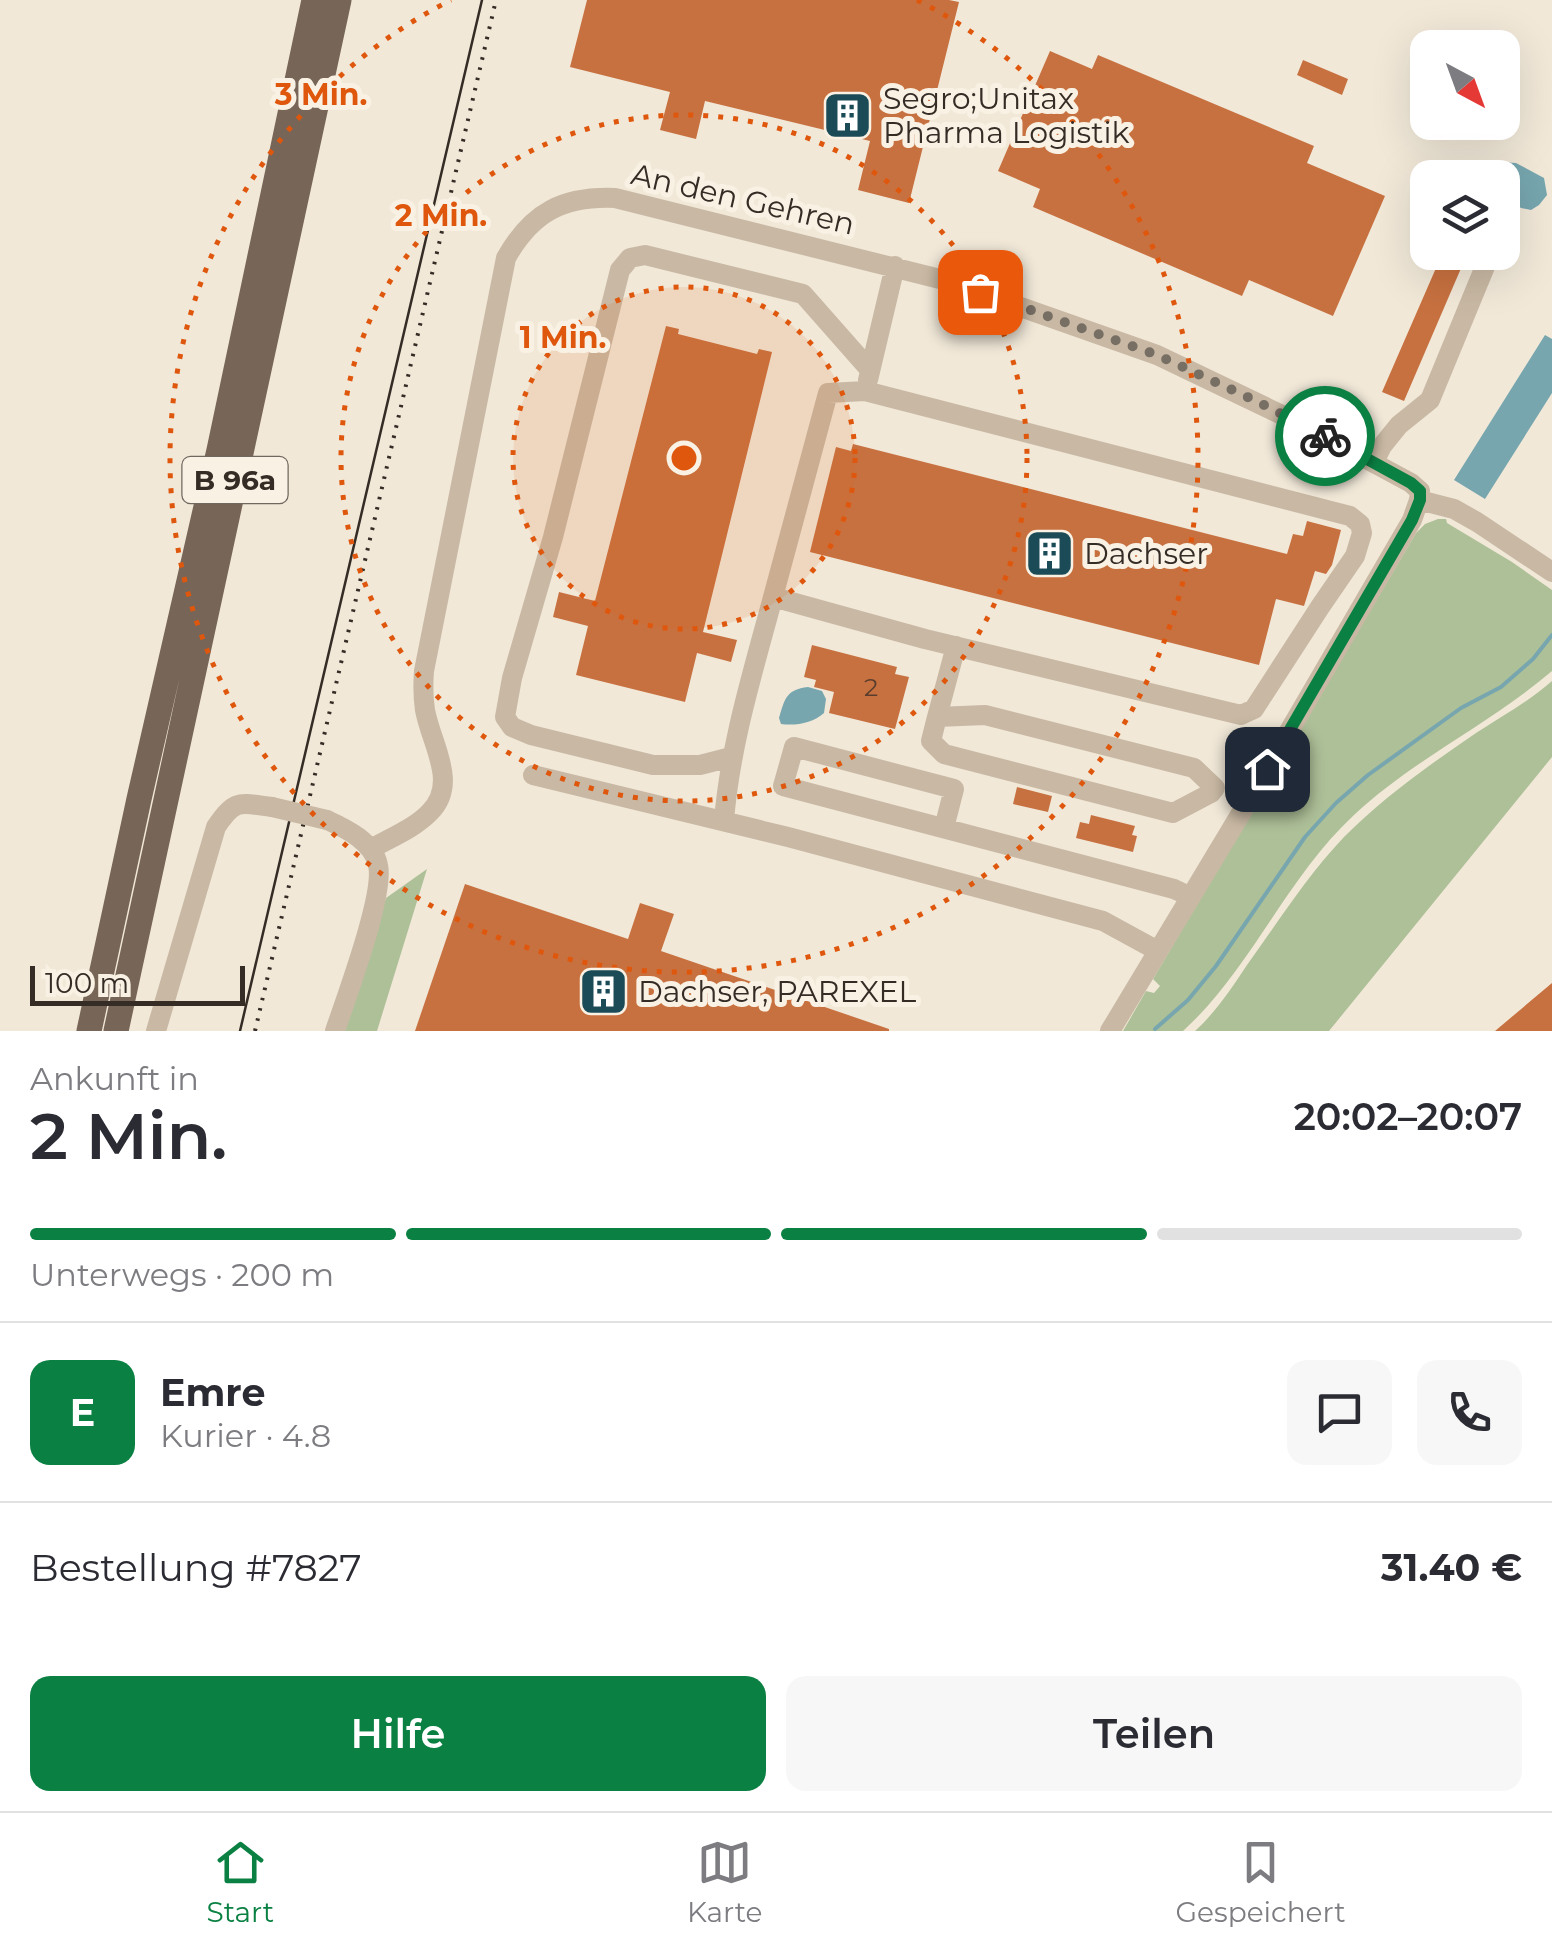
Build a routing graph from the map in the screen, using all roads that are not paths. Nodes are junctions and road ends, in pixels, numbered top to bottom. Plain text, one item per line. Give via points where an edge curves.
1 (314, 0) edge
2 (339, 0) edge
3 (895, 266) junction
4 (1484, 270) edge
5 (867, 381) junction
6 (1374, 462) junction
7 (1420, 500) junction
8 (1552, 572) edge
9 (772, 598) junction
10 (956, 646) junction
11 (938, 717) junction
12 (731, 757) junction
13 (533, 775) dead end
14 (1214, 788) junction
15 (1249, 800) junction
16 (724, 822) junction
17 (944, 828) junction
18 (371, 849) junction
19 (1192, 897) junction
20 (1158, 951) junction
21 (89, 1031) edge
22 (116, 1031) edge
23 (156, 1031) edge
24 (335, 1031) edge
25 (1110, 1031) edge

1 - 21 main road, B 96a
2 - 22 main road, B 96a
3 - 5 street
3 - 6 street, An den Gehren via 1157,355
3 - 18 street, An den Gehren via 615,198 586,197 560,206 516,239 506,258 424,672 424,708 444,790 428,815
4 - 6 street via 1430,400 1399,425
5 - 9 street via 828,393
5 - 10 street via 1360,524 1355,556 1254,709 1241,715
5 - 12 street via 803,294 644,255 620,270 505,717 532,736 652,765
6 - 7 street, An den Gehren via 1411,483
7 - 8 street, An den Gehren via 1478,522
7 - 15 street
9 - 10 street
9 - 12 street
10 - 11 street
11 - 14 street via 985,715 1194,768
11 - 14 street via 931,741 944,754 1135,804 1173,813
12 - 16 street
13 - 16 street
14 - 15 street
15 - 19 street
16 - 20 street via 1103,920
17 - 17 street via 954,789 794,747 784,786
17 - 19 street
18 - 23 street, bridge via 327,820 240,803 228,809 216,827
18 - 24 street via 379,866 375,905
19 - 20 street
20 - 25 street

